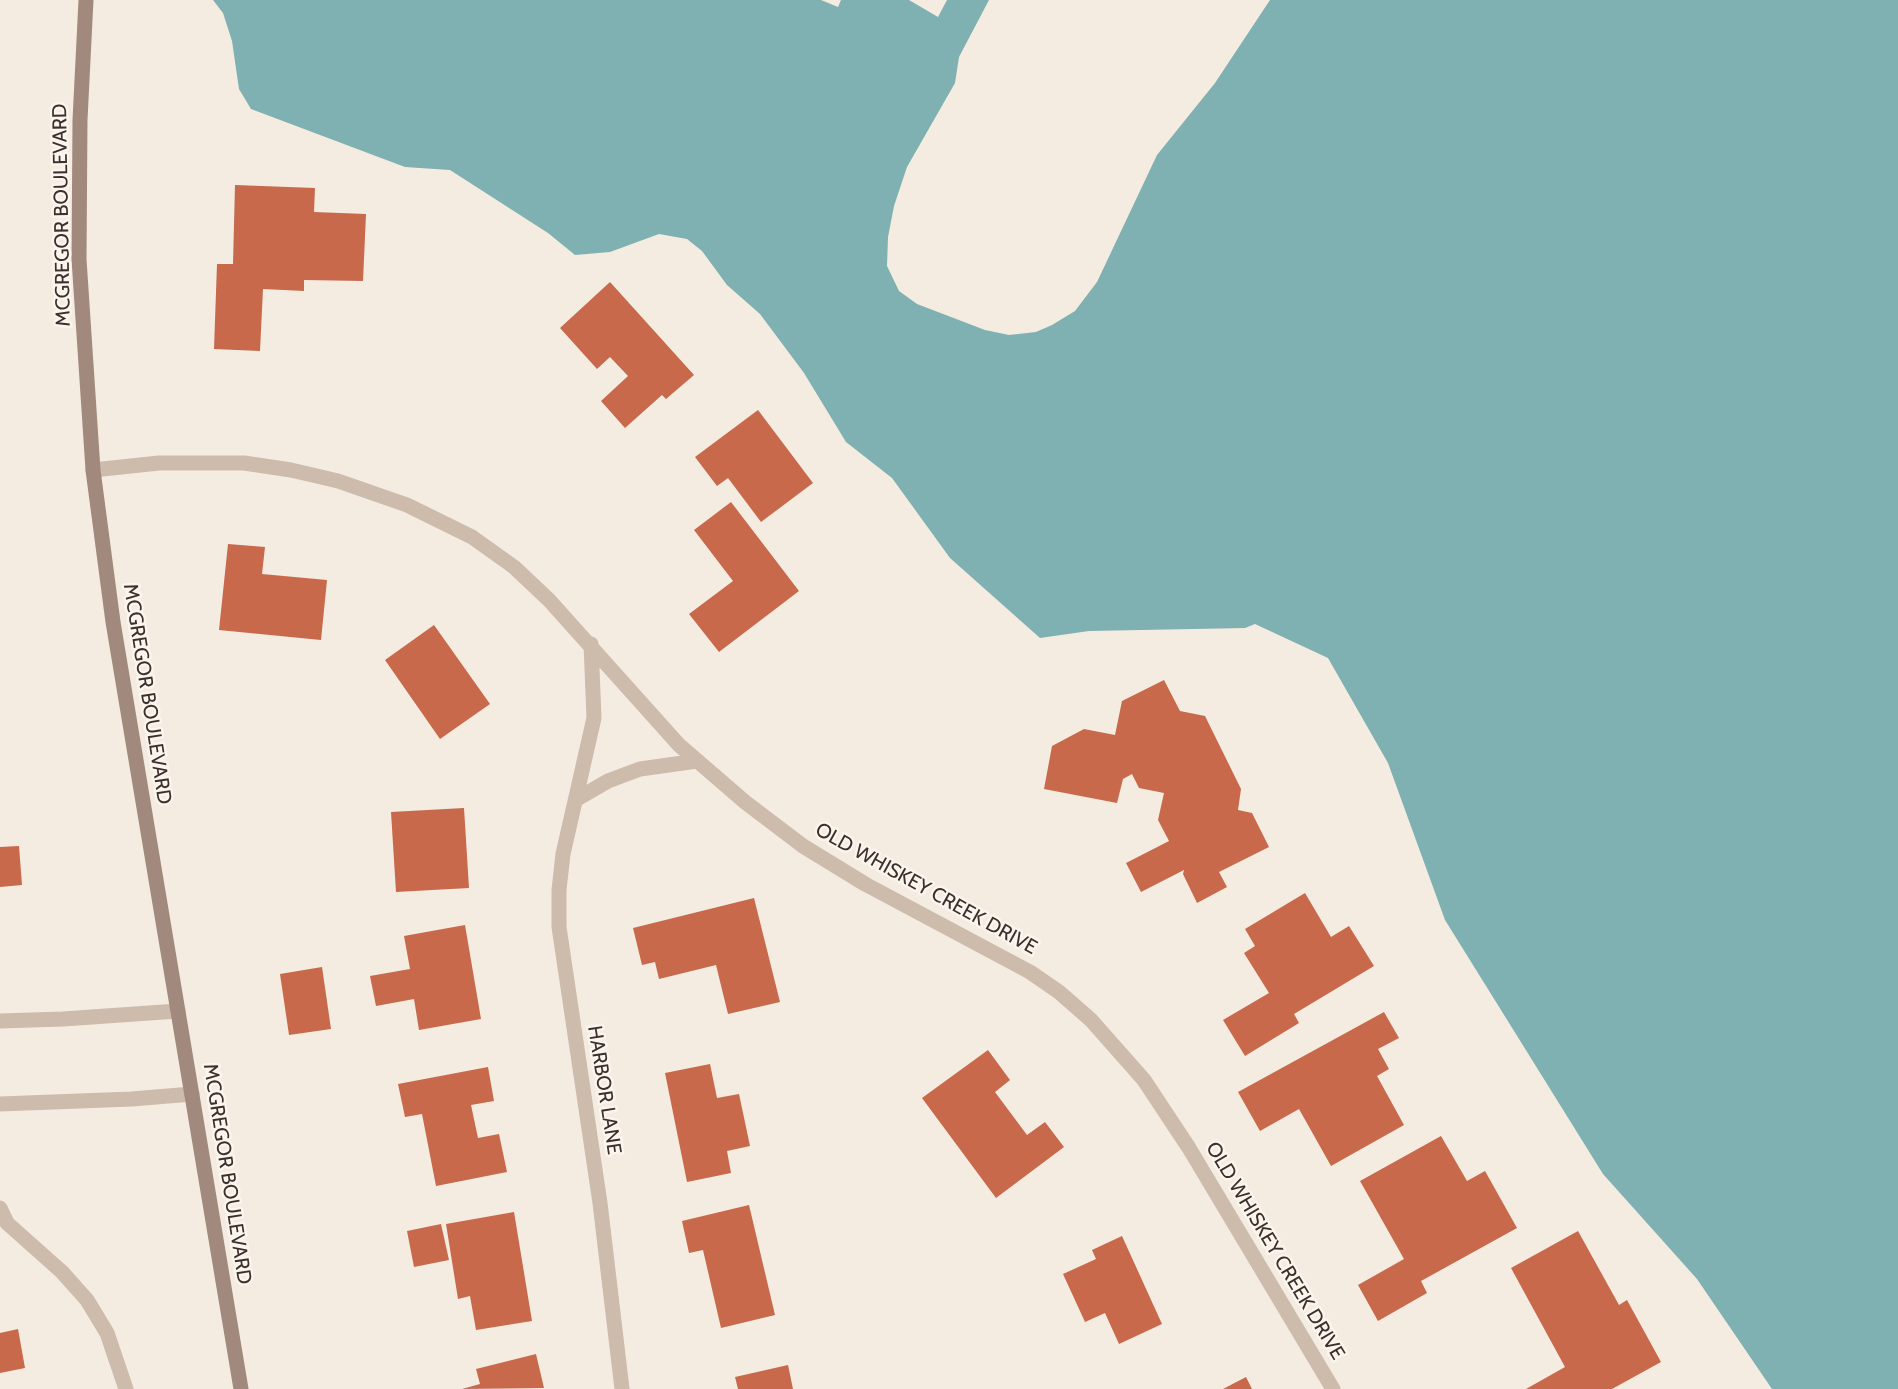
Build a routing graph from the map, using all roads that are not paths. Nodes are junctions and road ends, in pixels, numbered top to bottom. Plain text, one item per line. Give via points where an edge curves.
1 (86, 0) edge
2 (93, 470) junction
3 (591, 645) junction
4 (697, 761) junction
5 (577, 799) junction
6 (178, 1011) junction
7 (0, 1021) edge
8 (192, 1094) junction
9 (0, 1104) edge
10 (0, 1208) edge
11 (126, 1389) edge
12 (241, 1389) edge
13 (622, 1389) edge
14 (1333, 1389) edge

1 - 2 main road, MCGREGOR BOULEVARD via 79,259
2 - 3 street, OLD WHISKEY CREEK DRIVE via 159,463 244,463 291,470 373,491 472,537 514,567
2 - 6 main road, MCGREGOR BOULEVARD via 113,622
3 - 4 street, OLD WHISKEY CREEK DRIVE via 644,708
3 - 5 street, HARBOR LANE via 594,718
4 - 5 street via 640,770 608,781
4 - 14 street, OLD WHISKEY CREEK DRIVE via 803,846 865,884 1030,972 1091,1020 1144,1080 1190,1148
5 - 13 street, HARBOR LANE via 563,854 559,927 600,1203
6 - 7 street
6 - 8 main road, MCGREGOR BOULEVARD
8 - 9 street
8 - 12 main road, MCGREGOR BOULEVARD
10 - 11 street via 7,1223 87,1300 107,1333

